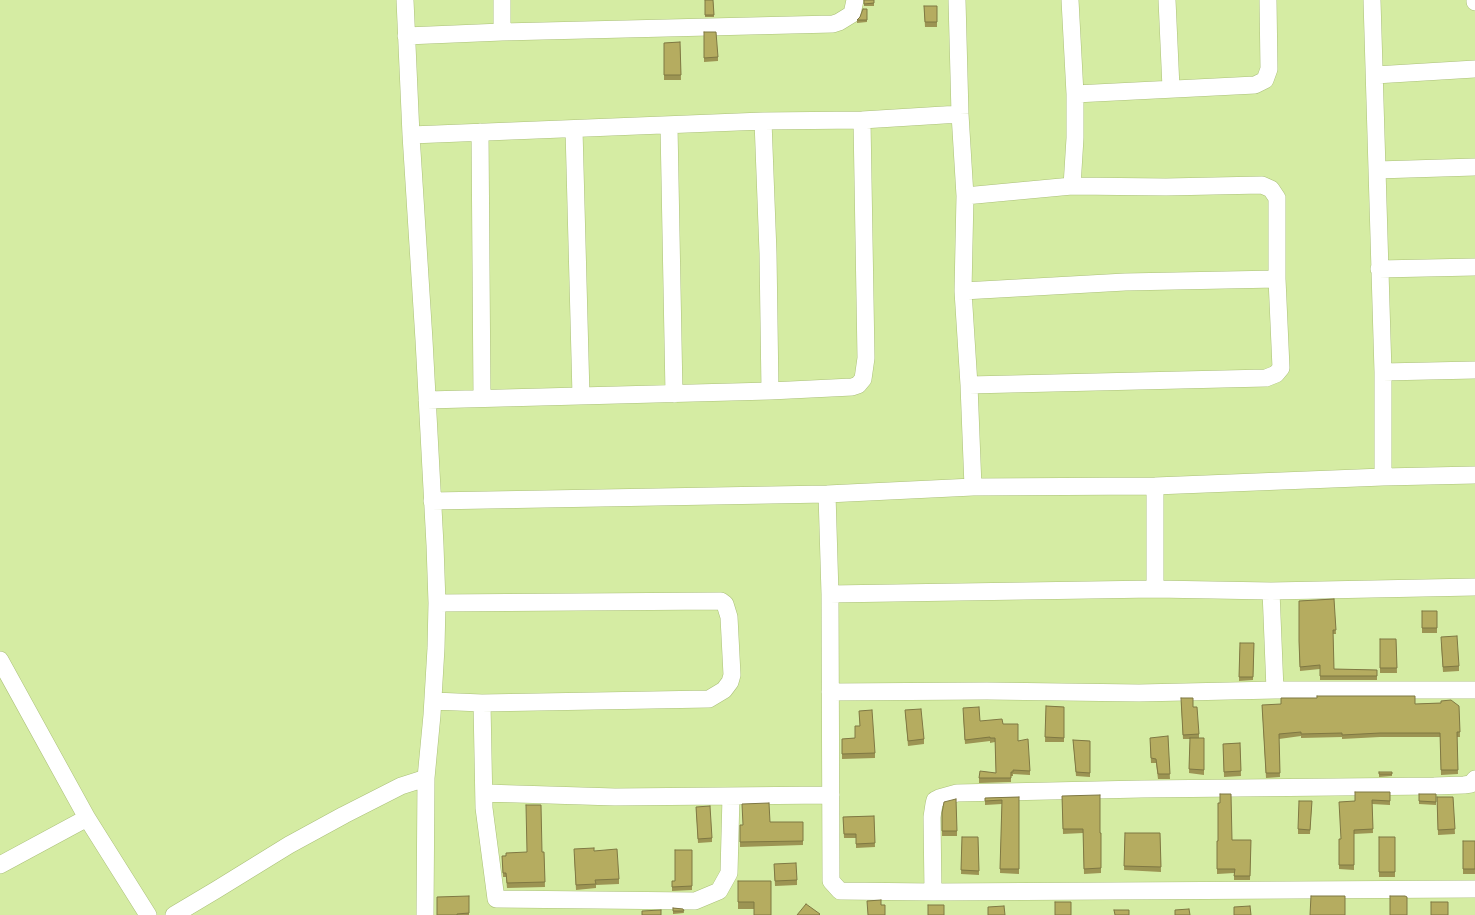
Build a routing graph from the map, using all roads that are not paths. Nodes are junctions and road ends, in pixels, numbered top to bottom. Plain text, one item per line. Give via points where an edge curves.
1 (406, 0) edge
2 (502, 0) edge
3 (855, 0) edge
4 (957, 0) edge
5 (1070, 0) edge
6 (1167, 0) edge
7 (1268, 0) edge
8 (1372, 0) edge
9 (502, 32) junction
10 (406, 36) junction
11 (1475, 69) edge
12 (1375, 75) junction
13 (1171, 88) junction
14 (1075, 94) junction
15 (960, 114) junction
16 (862, 120) junction
17 (763, 122) junction
18 (669, 126) junction
19 (574, 129) junction
20 (480, 132) junction
21 (410, 135) junction
22 (1475, 167) edge
23 (1376, 170) junction
24 (1072, 186) junction
25 (965, 196) junction
26 (1475, 267) edge
27 (1379, 269) junction
28 (1277, 280) junction
29 (963, 291) junction
30 (1475, 370) edge
31 (1383, 372) junction
32 (969, 385) junction
33 (770, 391) junction
34 (674, 394) junction
35 (581, 396) junction
36 (482, 398) junction
37 (427, 400) junction
38 (1475, 475) edge
39 (1383, 477) junction
40 (972, 486) junction
41 (1155, 486) junction
42 (827, 494) junction
43 (432, 501) junction
44 (1475, 587) edge
45 (1155, 589) junction
46 (1271, 591) junction
47 (830, 594) junction
48 (437, 603) junction
49 (0, 660) edge
50 (1275, 690) junction
51 (1475, 690) edge
52 (830, 692) junction
53 (432, 701) junction
54 (482, 702) junction
55 (426, 778) junction
56 (1475, 779) edge
57 (484, 793) junction
58 (831, 795) junction
59 (731, 796) junction
60 (87, 818) junction
61 (0, 865) edge
62 (1475, 889) edge
63 (933, 892) junction
64 (148, 915) edge
65 (174, 915) edge
66 (425, 915) edge

1 - 10 street
2 - 9 street
3 - 9 street via 852,14 833,24
4 - 15 street
5 - 14 street
6 - 13 street
7 - 13 street via 1269,70 1265,80 1255,85
8 - 12 street
9 - 10 street
10 - 21 street
11 - 12 street
12 - 23 street
13 - 14 street
14 - 24 street
15 - 16 street
15 - 25 street
16 - 17 street
16 - 33 street via 866,358 863,379 852,387
17 - 18 street
17 - 33 street
18 - 19 street
18 - 34 street
19 - 20 street
19 - 35 street
20 - 21 street
20 - 36 street
21 - 37 street
22 - 23 street
23 - 27 street
24 - 25 street
24 - 28 street via 1262,185 1271,189 1277,198
25 - 29 street
26 - 27 street
27 - 31 street
28 - 29 street via 1125,282
28 - 32 street via 1281,368 1272,376
29 - 32 street
30 - 31 street
31 - 39 street
32 - 40 street
33 - 34 street
34 - 35 street
35 - 36 street
36 - 37 street
37 - 43 street
38 - 39 street
39 - 41 street
40 - 41 street
40 - 42 street
41 - 45 street
42 - 43 street
42 - 47 street
43 - 48 street
44 - 46 street
45 - 46 street
45 - 47 street
46 - 50 street
47 - 52 street
48 - 53 street
48 - 54 street via 721,601 725,604 729,617 732,675 724,690 709,699
49 - 60 street
50 - 51 street
50 - 52 street via 1139,693
52 - 58 street
53 - 54 street
53 - 55 street
54 - 57 street
55 - 65 street via 401,786 344,815 289,845
55 - 66 street
56 - 63 street via 1471,784 1434,786 1142,788 957,793 939,798 934,804
57 - 59 street via 615,797
57 - 59 street via 496,899 696,901 718,891 729,874
58 - 59 street
58 - 63 street via 831,881 840,891
60 - 61 street
60 - 64 street
62 - 63 street

